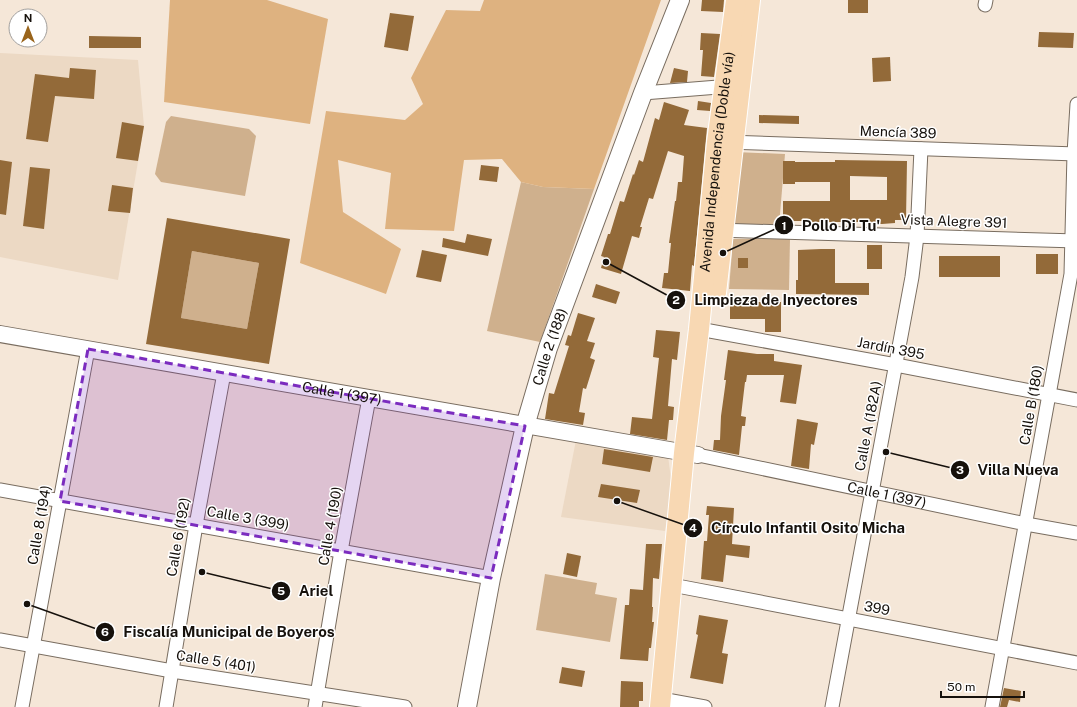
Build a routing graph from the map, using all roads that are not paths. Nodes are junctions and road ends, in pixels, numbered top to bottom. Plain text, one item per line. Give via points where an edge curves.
1 (680, 0) edge
2 (736, 0) edge
3 (750, 0) edge
4 (732, 86) junction
5 (643, 92) junction
6 (1077, 104) edge
7 (725, 142) junction
8 (921, 149) junction
9 (1075, 154) edge
10 (717, 230) junction
11 (917, 236) junction
12 (1075, 241) edge
13 (1074, 275) edge
14 (705, 330) junction
15 (0, 334) edge
16 (88, 349) junction
17 (896, 365) junction
18 (224, 373) junction
19 (1049, 394) junction
20 (369, 398) junction
21 (1077, 400) edge
22 (525, 426) junction
23 (691, 454) junction
24 (0, 490) edge
25 (872, 492) junction
26 (60, 501) junction
27 (1026, 524) junction
28 (196, 525) junction
29 (1077, 533) edge
30 (341, 551) junction
31 (491, 578) junction
32 (678, 586) junction
33 (849, 619) junction
34 (0, 640) edge
35 (34, 646) junction
36 (1002, 648) junction
37 (1077, 663) edge
38 (172, 671) junction
39 (317, 693) junction
40 (667, 704) edge
41 (22, 707) edge
42 (166, 707) edge
43 (315, 707) edge
44 (405, 707) edge
45 (467, 707) edge
46 (705, 707) edge
47 (832, 707) edge
48 (992, 707) edge

1 - 5 main road, Calle 2 (188)
2 - 4 main road, Avenida Independencia (Doble vía)
3 - 4 main road, Avenida Independencia (Doble vía)
4 - 5 street
4 - 7 main road, Avenida Independencia (Doble vía)
5 - 22 main road, Calle 2 (188) via 548,348
6 - 9 street, Calle B (180)
7 - 8 street, Mencía 389
7 - 10 main road, Avenida Independencia (Doble vía)
8 - 9 street, Mencía 389
8 - 11 street, Calle A (182A)
9 - 12 street, Calle B (180)
10 - 11 street, Vista Alegre 391
10 - 14 main road, Avenida Independencia (Doble vía)
11 - 12 street, Vista Alegre 391
11 - 17 street, Calle A (182A)
12 - 13 street, Calle B (180)
13 - 19 street, Calle B (180)
14 - 17 street, Jardín 395
14 - 23 main road, Avenida Independencia (Doble vía)
15 - 16 street, Calle 1 (397)
16 - 18 street, Calle 1 (397)
16 - 26 street, Calle 8 (194)
17 - 19 street, Jardín 395
17 - 25 street, Calle A (182A)
18 - 20 street, Calle 1 (397)
18 - 28 street, Calle 6 (192)
19 - 21 street, Jardín 395
19 - 27 street, Calle B (180)
20 - 22 street, Calle 1 (397)
20 - 30 street, Calle 4 (190)
22 - 23 street, Calle 1 (397)
22 - 31 main road, Calle 2 (188)
23 - 25 street, Calle 1 (397)
23 - 32 main road, Avenida Independencia (Doble vía)
24 - 26 street, Calle 3 (399)
25 - 27 street, Calle 1 (397)
25 - 33 street, Calle A (182A)
26 - 28 street, Calle 3 (399)
26 - 35 street, Calle 8 (194)
27 - 29 street, Calle 1 (397)
27 - 36 street, Calle B (180)
28 - 30 street, Calle 3 (399)
28 - 38 street, Calle 6 (192)
30 - 31 street, Calle 3 (399)
30 - 39 street, Calle 4 (190)
31 - 45 main road, Calle 2 (188)
32 - 33 street, 399
32 - 40 main road, Avenida Independencia (Doble vía)
33 - 36 street, 399
33 - 47 street, Calle A (182A)
34 - 35 street, Calle 5 (401)
35 - 38 street, Calle 5 (401)
35 - 41 street, Calle 8 (194)
36 - 37 street, 399
36 - 48 street, Calle B (180)
38 - 39 street, Calle 5 (401)
38 - 42 street, Calle 6 (192)
39 - 43 street, Calle 4 (190)
39 - 44 street, Calle 5 (401)
40 - 46 street

